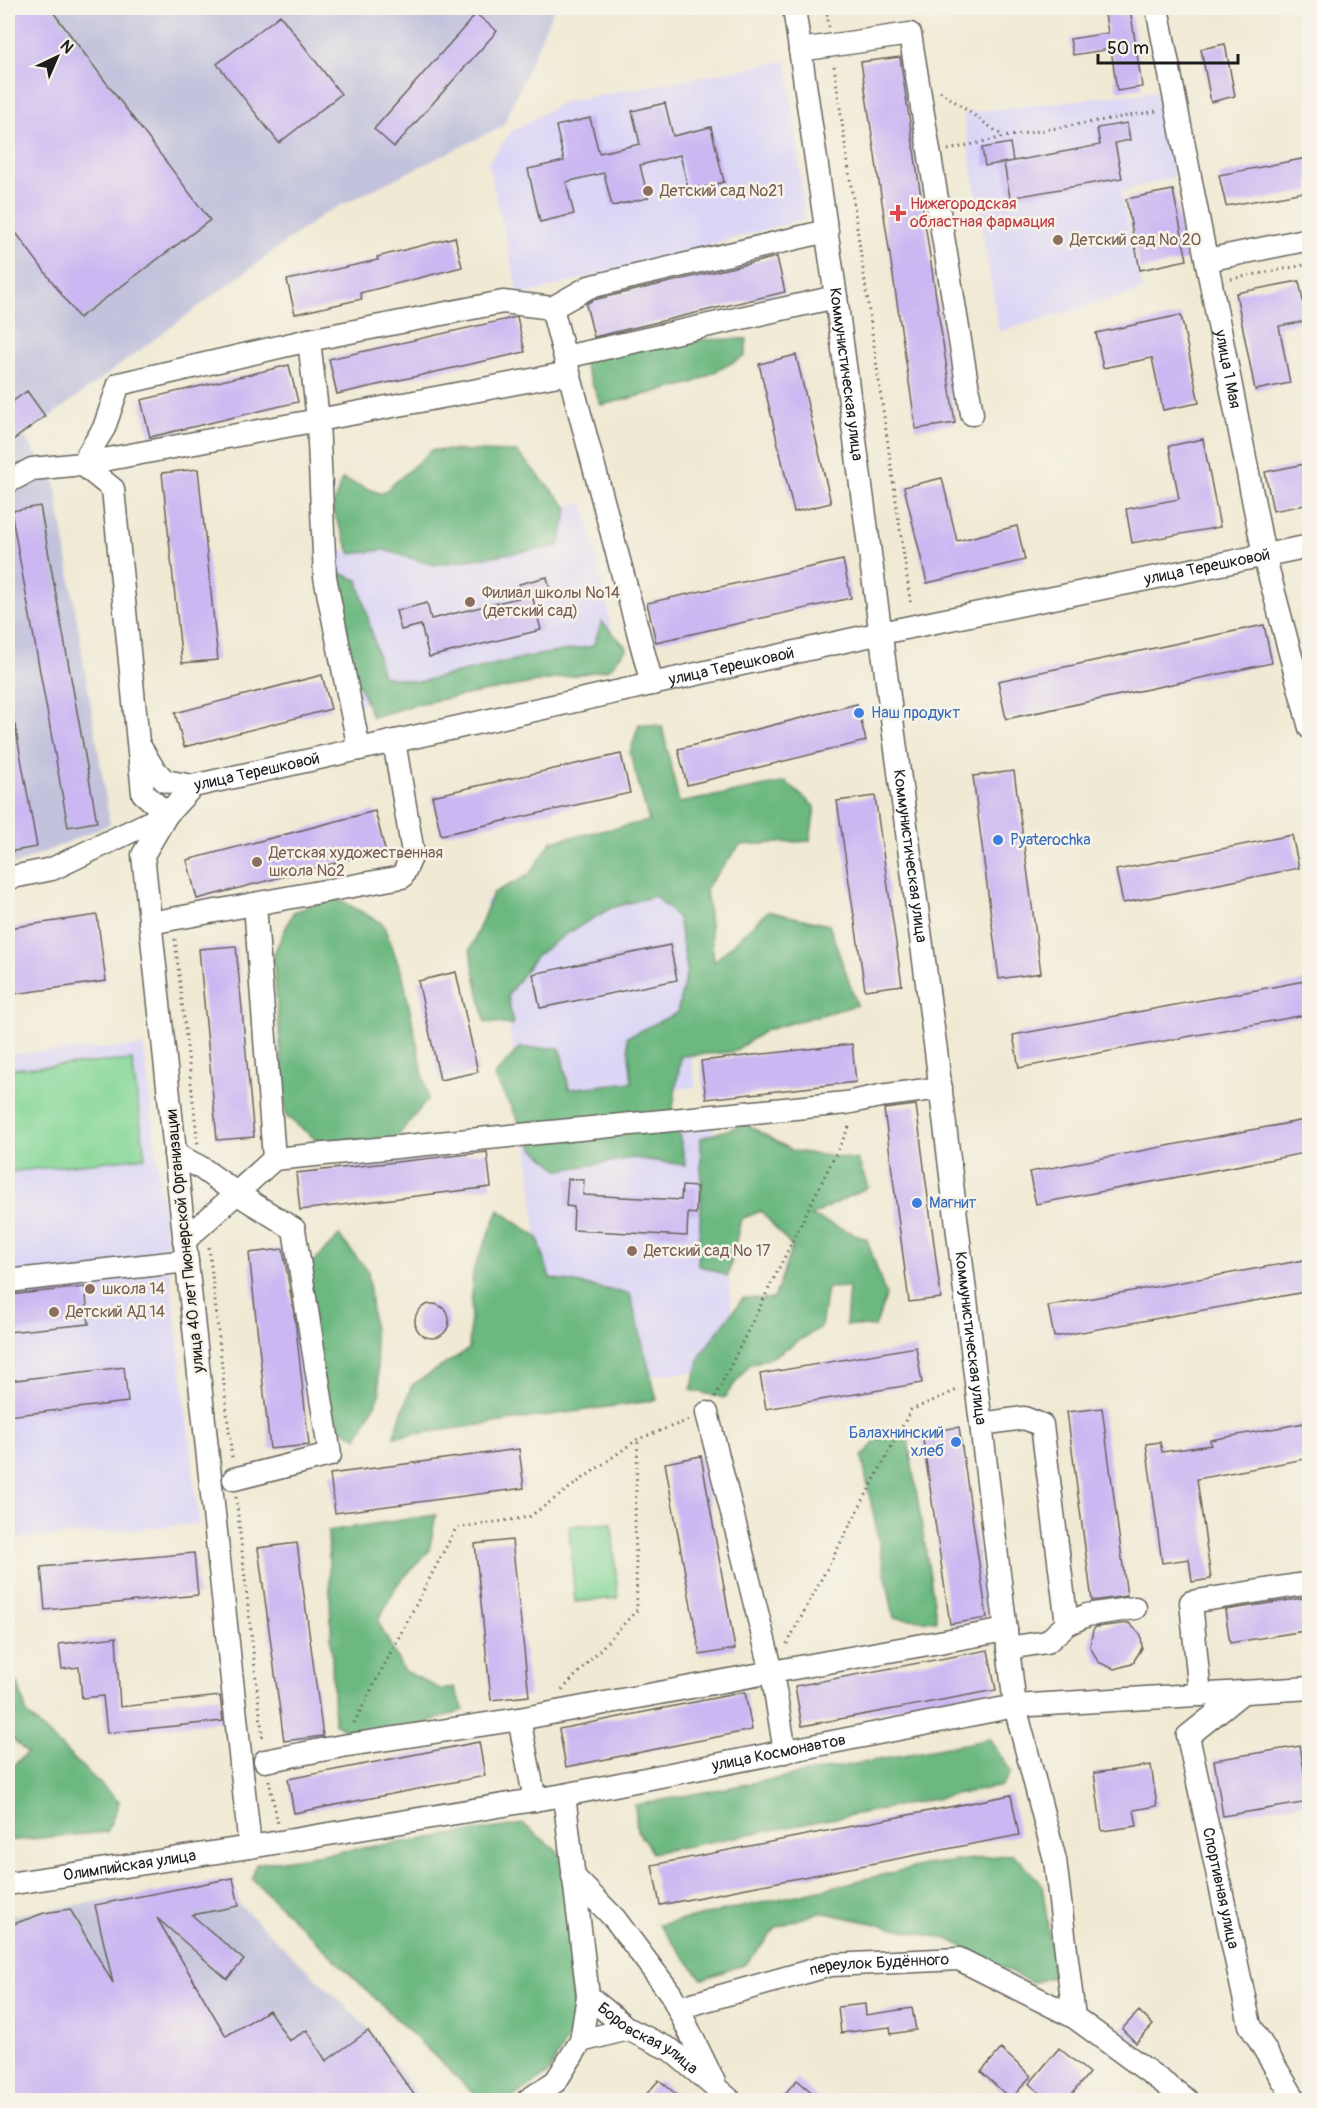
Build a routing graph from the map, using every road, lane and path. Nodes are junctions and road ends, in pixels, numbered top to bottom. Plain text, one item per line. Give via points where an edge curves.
1 (794, 8) edge
2 (826, 8) edge
3 (1157, 8) edge
4 (831, 45) junction
5 (800, 50) junction
6 (916, 75) junction
7 (1176, 108) junction
8 (1004, 137) junction
9 (930, 154) junction
10 (827, 231) junction
11 (1310, 239) edge
12 (1207, 260) junction
13 (1310, 264) edge
14 (1212, 283) junction
15 (836, 297) junction
16 (552, 309) junction
17 (309, 340) junction
18 (567, 365) junction
19 (972, 414) dead end
20 (318, 420) junction
21 (82, 464) junction
22 (8, 482) edge
23 (1310, 546) edge
24 (1264, 555) junction
25 (914, 627) junction
26 (881, 633) junction
27 (652, 684) junction
28 (1310, 728) edge
29 (394, 741) junction
30 (138, 744) junction
31 (359, 749) junction
32 (193, 786) junction
33 (167, 814) junction
34 (8, 878) edge
35 (255, 904) junction
36 (173, 918) junction
37 (150, 923) junction
38 (941, 1088) junction
39 (880, 1096) junction
40 (175, 1154) junction
41 (274, 1159) junction
42 (200, 1167) junction
43 (237, 1193) junction
44 (206, 1221) junction
45 (185, 1251) junction
46 (8, 1281) edge
47 (961, 1388) dead end
48 (707, 1413) junction
49 (981, 1424) junction
50 (638, 1439) junction
51 (234, 1479) junction
52 (1310, 1583) edge
53 (1136, 1608) dead end
54 (1067, 1624) junction
55 (1007, 1639) junction
56 (772, 1672) junction
57 (1310, 1688) edge
58 (561, 1692) dead end
59 (1243, 1692) junction
60 (1200, 1695) junction
61 (1015, 1706) junction
62 (519, 1719) junction
63 (342, 1746) junction
64 (785, 1752) junction
65 (265, 1761) junction
66 (564, 1795) junction
67 (536, 1800) junction
68 (278, 1827) dead end
69 (250, 1847) junction
70 (573, 1876) junction
71 (8, 1884) edge
72 (588, 1996) junction
73 (678, 2008) junction
74 (1074, 2016) junction
75 (628, 2029) junction
76 (581, 2041) junction
77 (724, 2095) edge
78 (528, 2100) edge
79 (1187, 2100) edge
80 (1295, 2100) edge

1 - 5 street, Коммунистическая улица
2 - 4 path
3 - 7 street, улица 1 Мая
4 - 5 street
4 - 6 street via 910,34
4 - 25 path
5 - 10 street, Коммунистическая улица
6 - 8 path
6 - 9 street
7 - 8 path
7 - 12 street, улица 1 Мая
8 - 9 path
9 - 19 street
10 - 15 street, Коммунистическая улица
10 - 16 street via 589,287
11 - 12 street
12 - 14 street, улица 1 Мая
13 - 14 path
14 - 24 street, улица 1 Мая
15 - 18 street
15 - 26 street, Коммунистическая улица
16 - 17 street via 503,302
16 - 18 street
17 - 20 street
17 - 21 street via 119,384 104,428
18 - 20 street
18 - 27 street
20 - 21 street
20 - 31 street via 325,577
21 - 22 street via 32,469
21 - 30 street via 113,489
23 - 24 street, улица Терешковой
24 - 25 street, улица Терешковой
24 - 28 street, улица 1 Мая
25 - 26 street, улица Терешковой
26 - 27 street, улица Терешковой
26 - 38 street, Коммунистическая улица
27 - 29 street, улица Терешковой
29 - 31 street, улица Терешковой
29 - 35 street via 413,853 402,878
30 - 32 street via 165,782
30 - 33 street via 143,793
31 - 32 street, улица Терешковой
32 - 33 street, улица Терешковой
33 - 34 street via 52,869
33 - 37 street, улица 40 лет Пионерской Организации via 142,855
35 - 36 street
35 - 41 street
36 - 37 street
36 - 42 path
37 - 40 street, улица 40 лет Пионерской Организации
38 - 39 street
38 - 49 street, Коммунистическая улица
39 - 41 street via 846,1103
39 - 48 path via 855,1114
40 - 42 street
40 - 45 street, улица 40 лет Пионерской Организации
41 - 43 street
42 - 43 street
43 - 44 street
43 - 51 street via 294,1229 330,1455
44 - 45 street
44 - 51 path
45 - 46 street
45 - 69 street, улица 40 лет Пионерской Организации
47 - 56 path via 911,1410
48 - 50 path
48 - 56 street
49 - 54 street via 1024,1418 1042,1425
49 - 55 street, Коммунистическая улица
50 - 58 path via 637,1610
50 - 63 path via 529,1517 456,1528
51 - 65 path
52 - 60 street via 1191,1602
53 - 54 street via 1087,1615
54 - 55 street via 1047,1642
55 - 56 street
55 - 61 street, Коммунистическая улица
56 - 62 street
56 - 64 street
57 - 59 street, улица Космонавтов
59 - 60 street, улица Космонавтов
59 - 80 street, Спортивная улица via 1188,1736 1250,2025
60 - 61 street, улица Космонавтов
61 - 64 street, улица Космонавтов
61 - 74 street, Коммунистическая улица via 1055,1860
62 - 63 street
62 - 67 street
63 - 65 street
64 - 66 street, улица Космонавтов
65 - 68 path
66 - 67 street, улица Космонавтов
66 - 70 street, Боровская улица
67 - 69 street, улица Космонавтов
69 - 71 street, Олимпийская улица
70 - 72 street, Боровская улица
70 - 73 street, Боровская улица via 615,1919
72 - 75 street, Боровская улица
72 - 76 street
73 - 74 street, переулок Будённого via 831,1965 959,1959
73 - 77 street, Боровская улица
74 - 79 street, переулок Будённого
75 - 76 street
75 - 77 street, Боровская улица via 670,2050
76 - 78 street via 556,2081

